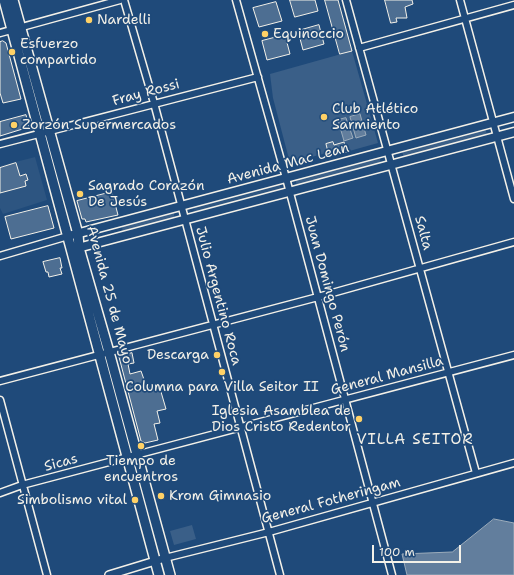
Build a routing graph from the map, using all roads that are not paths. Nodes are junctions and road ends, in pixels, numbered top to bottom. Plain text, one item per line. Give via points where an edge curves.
1 (4, 0) edge
2 (13, 0) edge
3 (120, 0) edge
4 (124, 0) edge
5 (236, 0) edge
6 (346, 0) edge
7 (460, 0) edge
8 (514, 5) edge
9 (465, 18) junction
10 (17, 28) junction
11 (0, 33) edge
12 (360, 48) junction
13 (258, 77) junction
14 (154, 103) junction
15 (514, 117) edge
16 (493, 122) junction
17 (44, 132) junction
18 (514, 132) edge
19 (496, 136) junction
20 (0, 144) edge
21 (388, 151) junction
22 (392, 165) junction
23 (286, 178) junction
24 (290, 191) junction
25 (514, 199) edge
26 (181, 206) junction
27 (185, 219) junction
28 (117, 223) junction
29 (98, 229) junction
30 (78, 234) junction
31 (68, 236) junction
32 (121, 236) junction
33 (102, 242) junction
34 (514, 242) edge
35 (75, 249) junction
36 (0, 256) edge
37 (420, 269) junction
38 (318, 296) junction
39 (213, 324) junction
40 (105, 353) junction
41 (514, 355) edge
42 (448, 372) junction
43 (0, 381) edge
44 (345, 399) junction
45 (0, 400) edge
46 (241, 427) junction
47 (132, 456) junction
48 (514, 463) edge
49 (476, 473) junction
50 (22, 485) junction
51 (0, 493) edge
52 (373, 503) junction
53 (269, 532) junction
54 (165, 558) junction
55 (155, 561) junction
56 (47, 575) edge
57 (109, 575) edge
58 (159, 575) edge
59 (170, 575) edge
60 (280, 575) edge
61 (392, 575) edge

1 - 10 main road, Avenida 25 de Mayo
2 - 10 main road, Avenida 25 de Mayo
3 - 10 street
4 - 14 street, Julio Argentino Roca
5 - 13 street, Juan Domingo Perón
6 - 12 street, Salta
7 - 9 street
8 - 9 street
9 - 12 street
9 - 16 street
10 - 11 street
10 - 17 main road, Avenida 25 de Mayo
12 - 21 street, Salta
13 - 14 street, Fray Rossi
13 - 23 street, Juan Domingo Perón
14 - 17 street, Fray Rossi
14 - 26 street, Julio Argentino Roca
15 - 16 main road, Avenida Mac Lean
16 - 19 street
16 - 21 main road, Avenida Mac Lean
17 - 20 street, Fray Rossi
17 - 30 main road, Avenida 25 de Mayo
17 - 31 main road, Avenida 25 de Mayo
18 - 19 main road, Avenida Mac Lean
19 - 22 main road, Avenida Mac Lean
19 - 25 street
21 - 22 street, Salta
21 - 23 main road, Avenida Mac Lean
22 - 24 main road, Avenida Mac Lean
22 - 37 street, Salta
23 - 24 street, Juan Domingo Perón
23 - 26 main road, Avenida Mac Lean
24 - 27 main road, Avenida Mac Lean
24 - 38 street, Juan Domingo Perón
26 - 27 street, Julio Argentino Roca
26 - 28 main road, Avenida Mac Lean
27 - 32 main road, Avenida Mac Lean
27 - 39 street, Julio Argentino Roca
28 - 29 main road, Avenida Mac Lean
28 - 32 main road
29 - 30 main road, Avenida Mac Lean
29 - 33 main road
30 - 31 main road, Avenida Mac Lean
30 - 35 main road, Avenida 25 de Mayo
31 - 35 main road, Avenida 25 de Mayo
31 - 36 street
32 - 33 main road, Avenida Mac Lean
33 - 35 main road, Avenida Mac Lean
34 - 37 street
35 - 40 main road, Avenida 25 de Mayo
37 - 38 street
37 - 42 street, Salta
38 - 39 street
38 - 44 street, Juan Domingo Perón
39 - 40 street
39 - 46 street, Julio Argentino Roca
40 - 43 street
40 - 47 main road, Avenida 25 de Mayo
41 - 42 street, General Mansilla
42 - 44 street, General Mansilla
42 - 49 street, Salta
44 - 46 street, General Mansilla
44 - 52 street, Juan Domingo Perón
45 - 50 street
46 - 47 street, General Mansilla
46 - 53 street, Julio Argentino Roca
47 - 50 street, Sicas
47 - 54 main road, Avenida 25 de Mayo
47 - 55 main road, Avenida 25 de Mayo
48 - 49 street, General Fotheringam
49 - 52 street, General Fotheringam
50 - 51 street, Sicas
50 - 56 street
52 - 53 street, General Fotheringam
52 - 61 street, Juan Domingo Perón
53 - 54 street, General Fotheringam
53 - 60 street, Julio Argentino Roca
54 - 55 street, General Fotheringam
54 - 59 main road, Avenida 25 de Mayo
55 - 57 street, General Fotheringam
55 - 58 main road, Avenida 25 de Mayo

